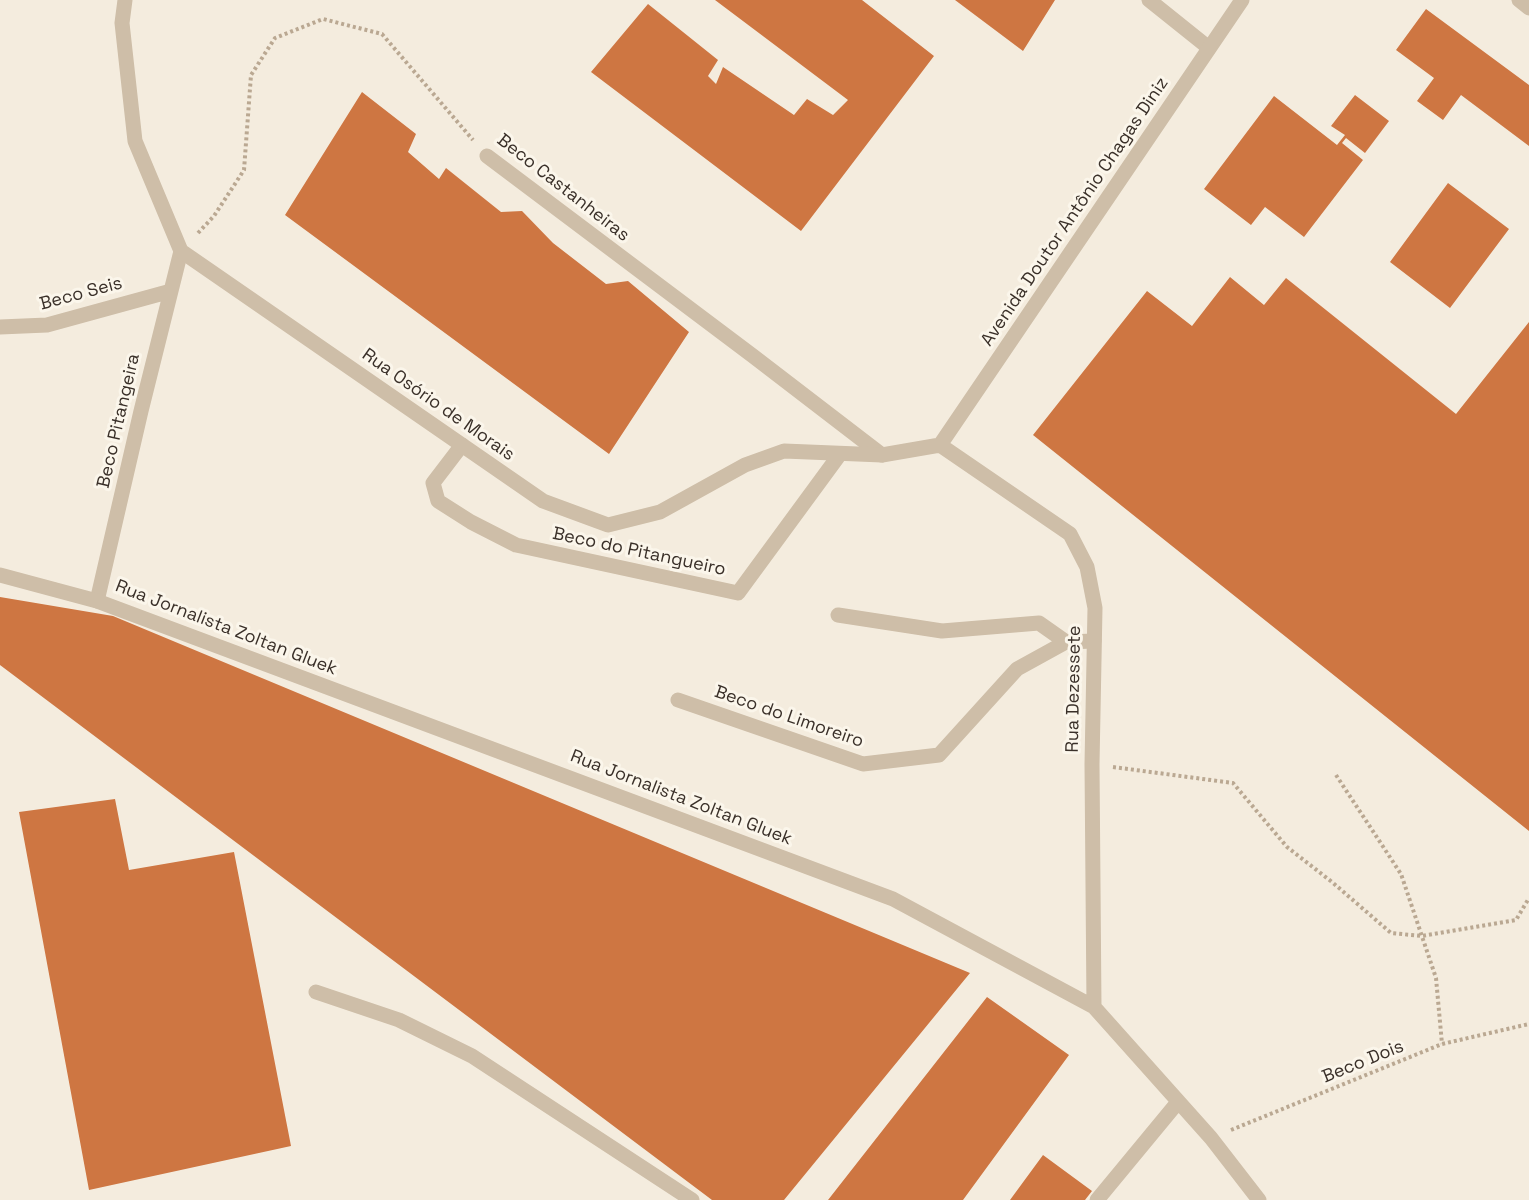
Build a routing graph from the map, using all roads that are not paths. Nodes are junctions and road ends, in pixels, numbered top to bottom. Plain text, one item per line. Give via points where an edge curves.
1 (125, 0) edge
2 (1149, 0) edge
3 (1242, 0) edge
4 (1519, 0) edge
5 (1529, 8) edge
6 (1209, 48) junction
7 (487, 156) road end
8 (181, 251) junction
9 (171, 291) junction
10 (0, 327) edge
11 (462, 445) junction
12 (940, 445) junction
13 (840, 454) junction
14 (882, 455) junction
15 (0, 575) edge
16 (97, 601) junction
17 (838, 615) dead end
18 (1094, 640) junction
19 (1066, 642) junction
20 (678, 700) dead end
21 (316, 992) dead end
22 (1094, 1007) junction
23 (1178, 1102) junction
24 (692, 1200) edge
25 (1097, 1200) edge
26 (1259, 1200) edge

1 - 8 street via 123,23 135,141
2 - 6 street
3 - 6 street, Avenida Doutor Antônio Chagas Diniz
4 - 5 street
6 - 12 street, Avenida Doutor Antônio Chagas Diniz
7 - 14 street, Beco Castanheiras
8 - 9 street, Beco Pitangeira
8 - 11 street, Rua Osório de Morais
9 - 10 street, Beco Seis via 46,325
9 - 16 street, Beco Pitangeira
11 - 13 street, Rua Osório de Morais via 543,501 608,525 660,512 745,465 784,451
11 - 13 street, Beco do Pitangueiro via 433,483 438,501 471,522 516,545 738,593
12 - 14 street, Rua Osório de Morais
12 - 18 street, Rua Dezessete via 1070,534 1087,567 1095,608
13 - 14 street, Rua Osório de Morais
15 - 16 street, Rua Jornalista Zoltan Gluek
16 - 22 street, Rua Jornalista Zoltan Gluek via 893,898
17 - 19 street via 942,631 1039,623
18 - 19 street, Beco do Limoreiro
18 - 22 street, Rua Dezessete
19 - 20 street, Beco do Limoreiro via 1017,669 939,755 863,764
21 - 24 street via 399,1020 472,1056
22 - 23 street, Rua Jornalista Zoltan Gluek
23 - 25 street
23 - 26 street, Rua Jornalista Zoltan Gluek

